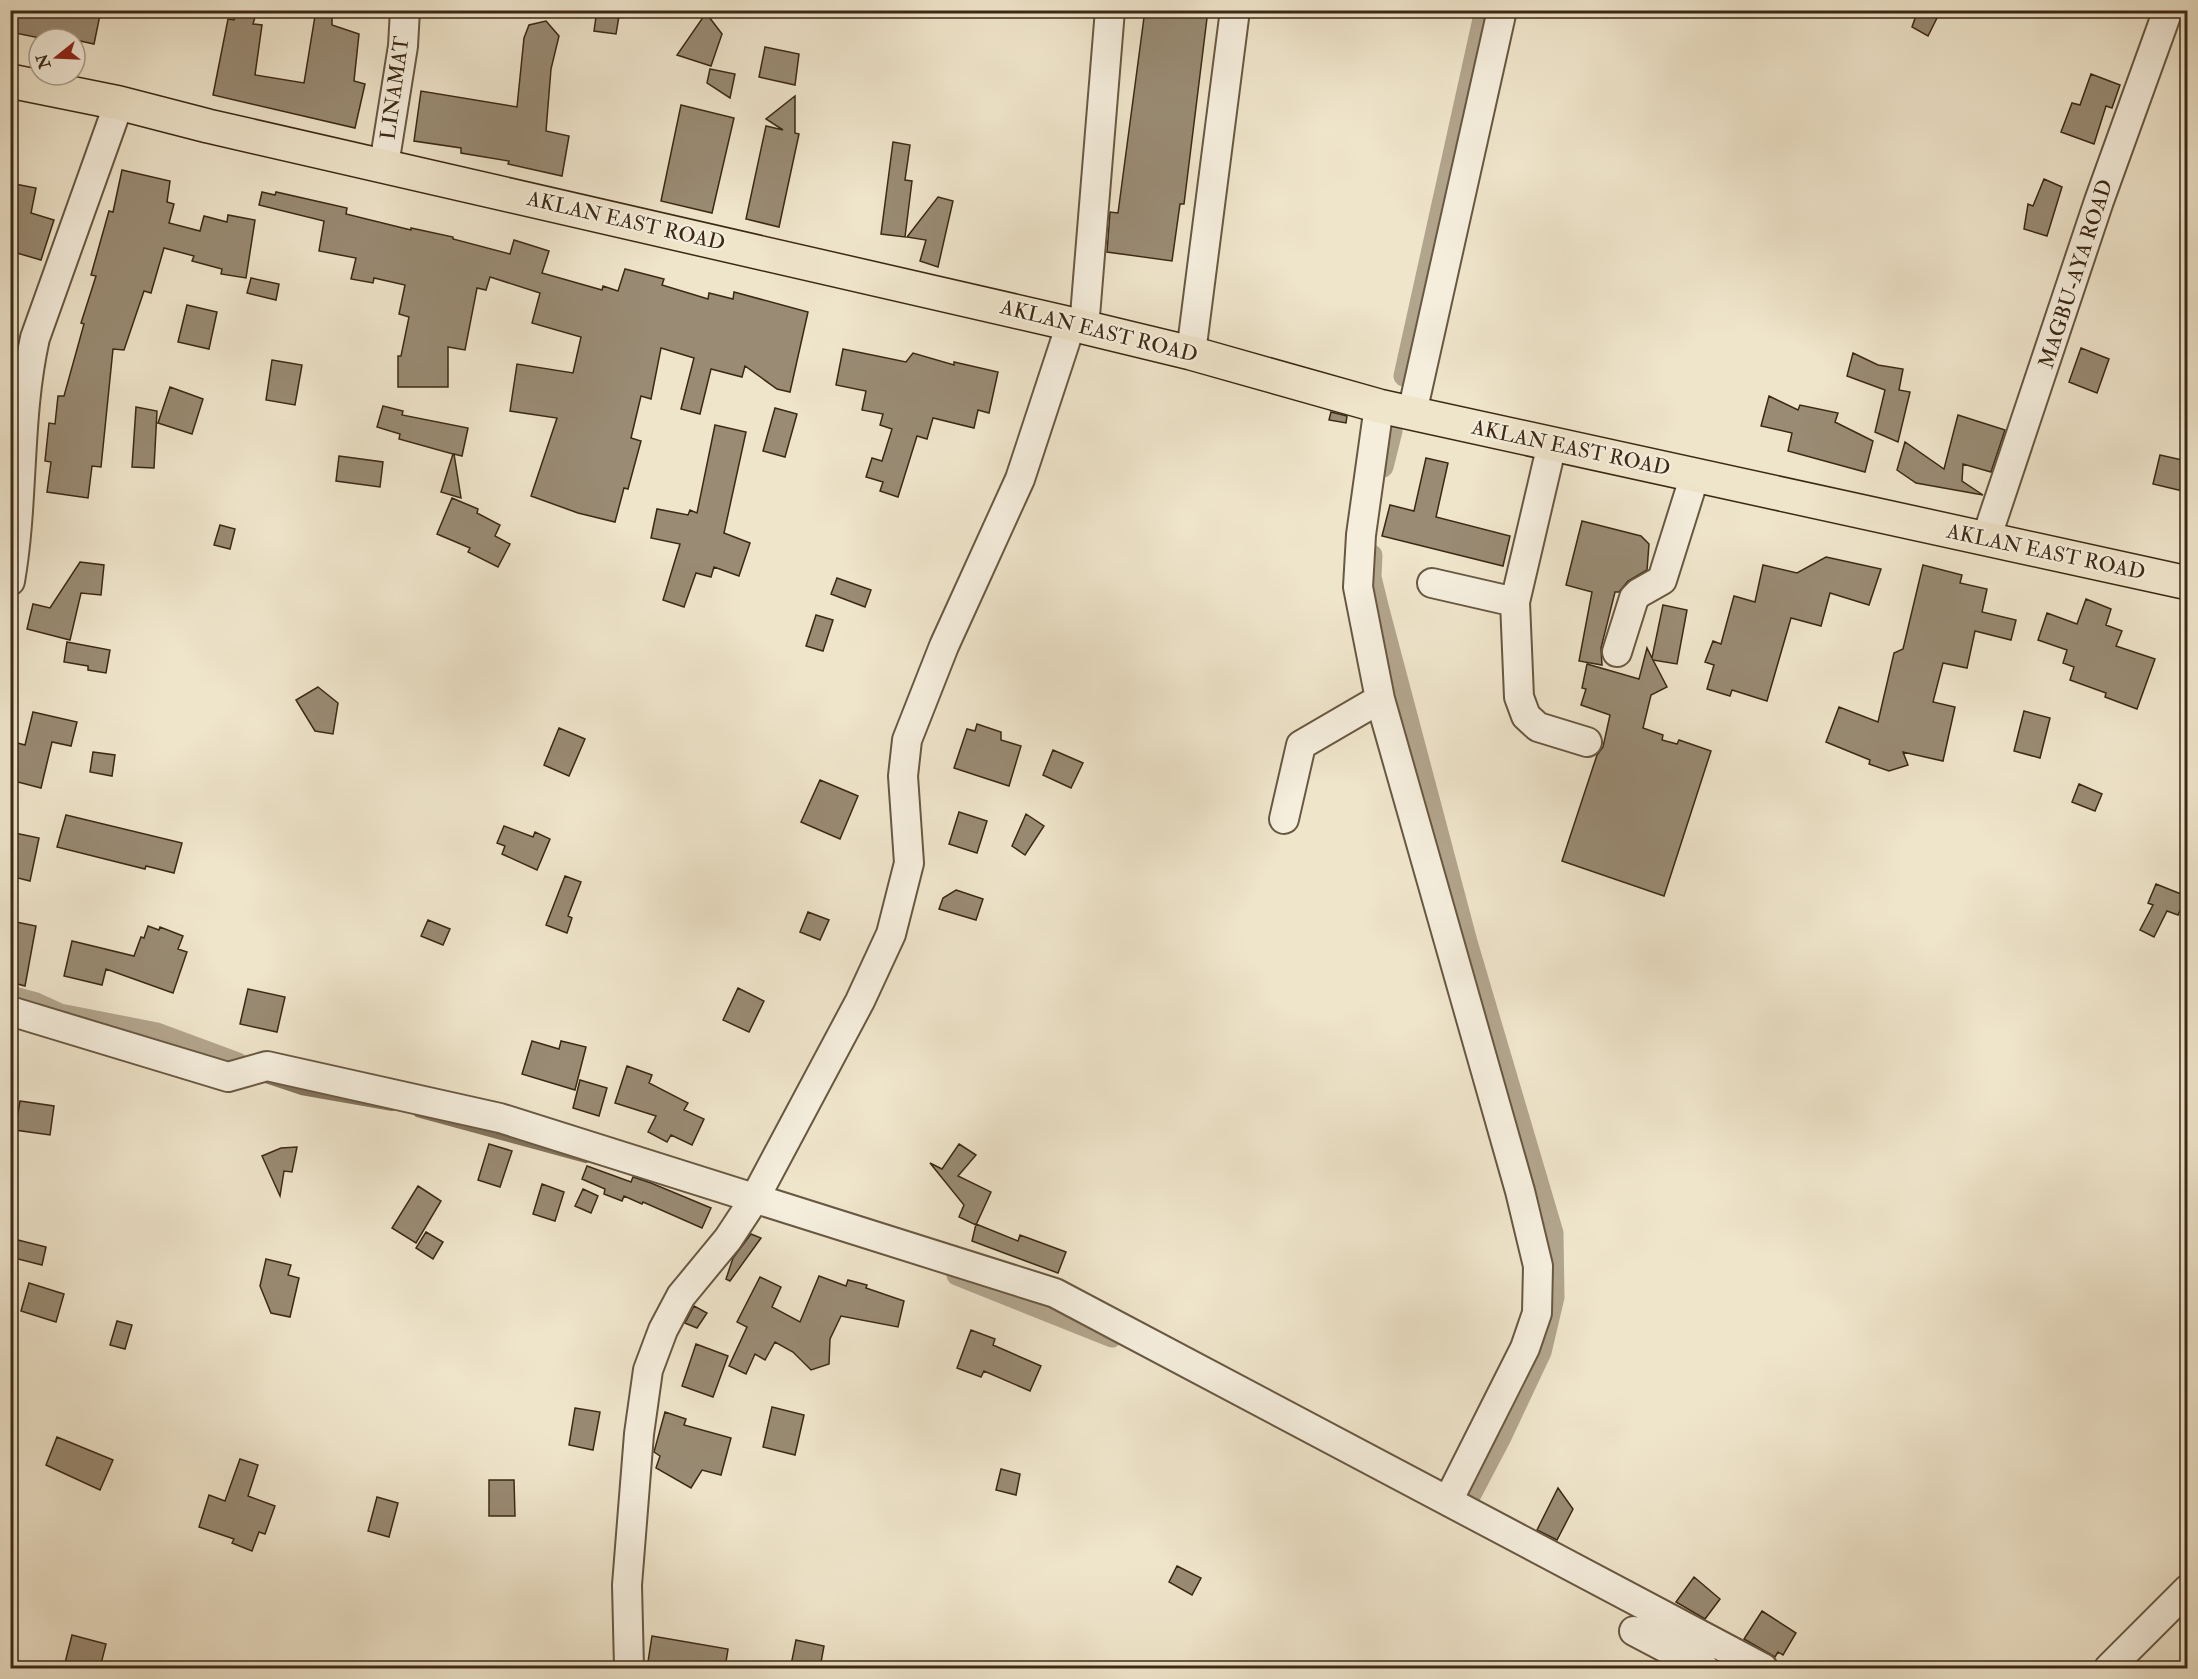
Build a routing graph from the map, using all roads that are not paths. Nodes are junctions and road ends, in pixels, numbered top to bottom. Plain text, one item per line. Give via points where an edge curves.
1 (405, 10) edge
2 (1110, 10) edge
3 (1235, 10) edge
4 (1502, 10) edge
5 (2168, 10) edge
6 (10, 81) edge
7 (119, 103) junction
8 (384, 165) junction
9 (1078, 326) junction
10 (1191, 353) junction
11 (1379, 406) junction
12 (1413, 413) junction
13 (1552, 444) junction
14 (1695, 475) junction
15 (1986, 539) junction
16 (10, 582) edge
17 (1432, 583) dead end
18 (2187, 583) edge
19 (1515, 602) junction
20 (1617, 652) dead end
21 (1380, 699) junction
22 (1587, 742) dead end
23 (1284, 819) dead end
24 (10, 1011) edge
25 (755, 1198) junction
26 (1448, 1501) junction
27 (2187, 1589) edge
28 (1634, 1631) dead end
29 (629, 1668) edge
30 (1704, 1668) edge
31 (1763, 1668) edge
32 (2109, 1668) edge

1 - 8 street, LINAMAT via 404,46
2 - 9 street
3 - 10 street
4 - 12 street
5 - 15 street, MAGBU-AYA ROAD via 2099,201
6 - 7 main road, AKLAN EAST ROAD
7 - 8 main road, AKLAN EAST ROAD
7 - 16 street via 34,338 26,376 17,544
8 - 9 main road, AKLAN EAST ROAD
9 - 10 main road, AKLAN EAST ROAD
9 - 25 street via 1020,479 944,645 907,740 903,776 909,863 891,934 860,1001
10 - 11 main road, AKLAN EAST ROAD
11 - 12 main road, AKLAN EAST ROAD
11 - 21 street via 1358,587
12 - 13 main road, AKLAN EAST ROAD
13 - 14 main road, AKLAN EAST ROAD
13 - 19 street
14 - 15 main road, AKLAN EAST ROAD
14 - 20 street via 1662,580 1634,598
15 - 18 main road, AKLAN EAST ROAD
17 - 19 street
19 - 22 street via 1519,697 1526,716 1539,727
21 - 23 street via 1301,745
21 - 26 street via 1538,1266 1537,1313 1525,1348
24 - 25 street via 228,1077 267,1066 500,1118
25 - 26 street via 1055,1293
25 - 29 street via 728,1239 681,1296 648,1370 627,1586
26 - 31 street
27 - 32 street
28 - 30 street

